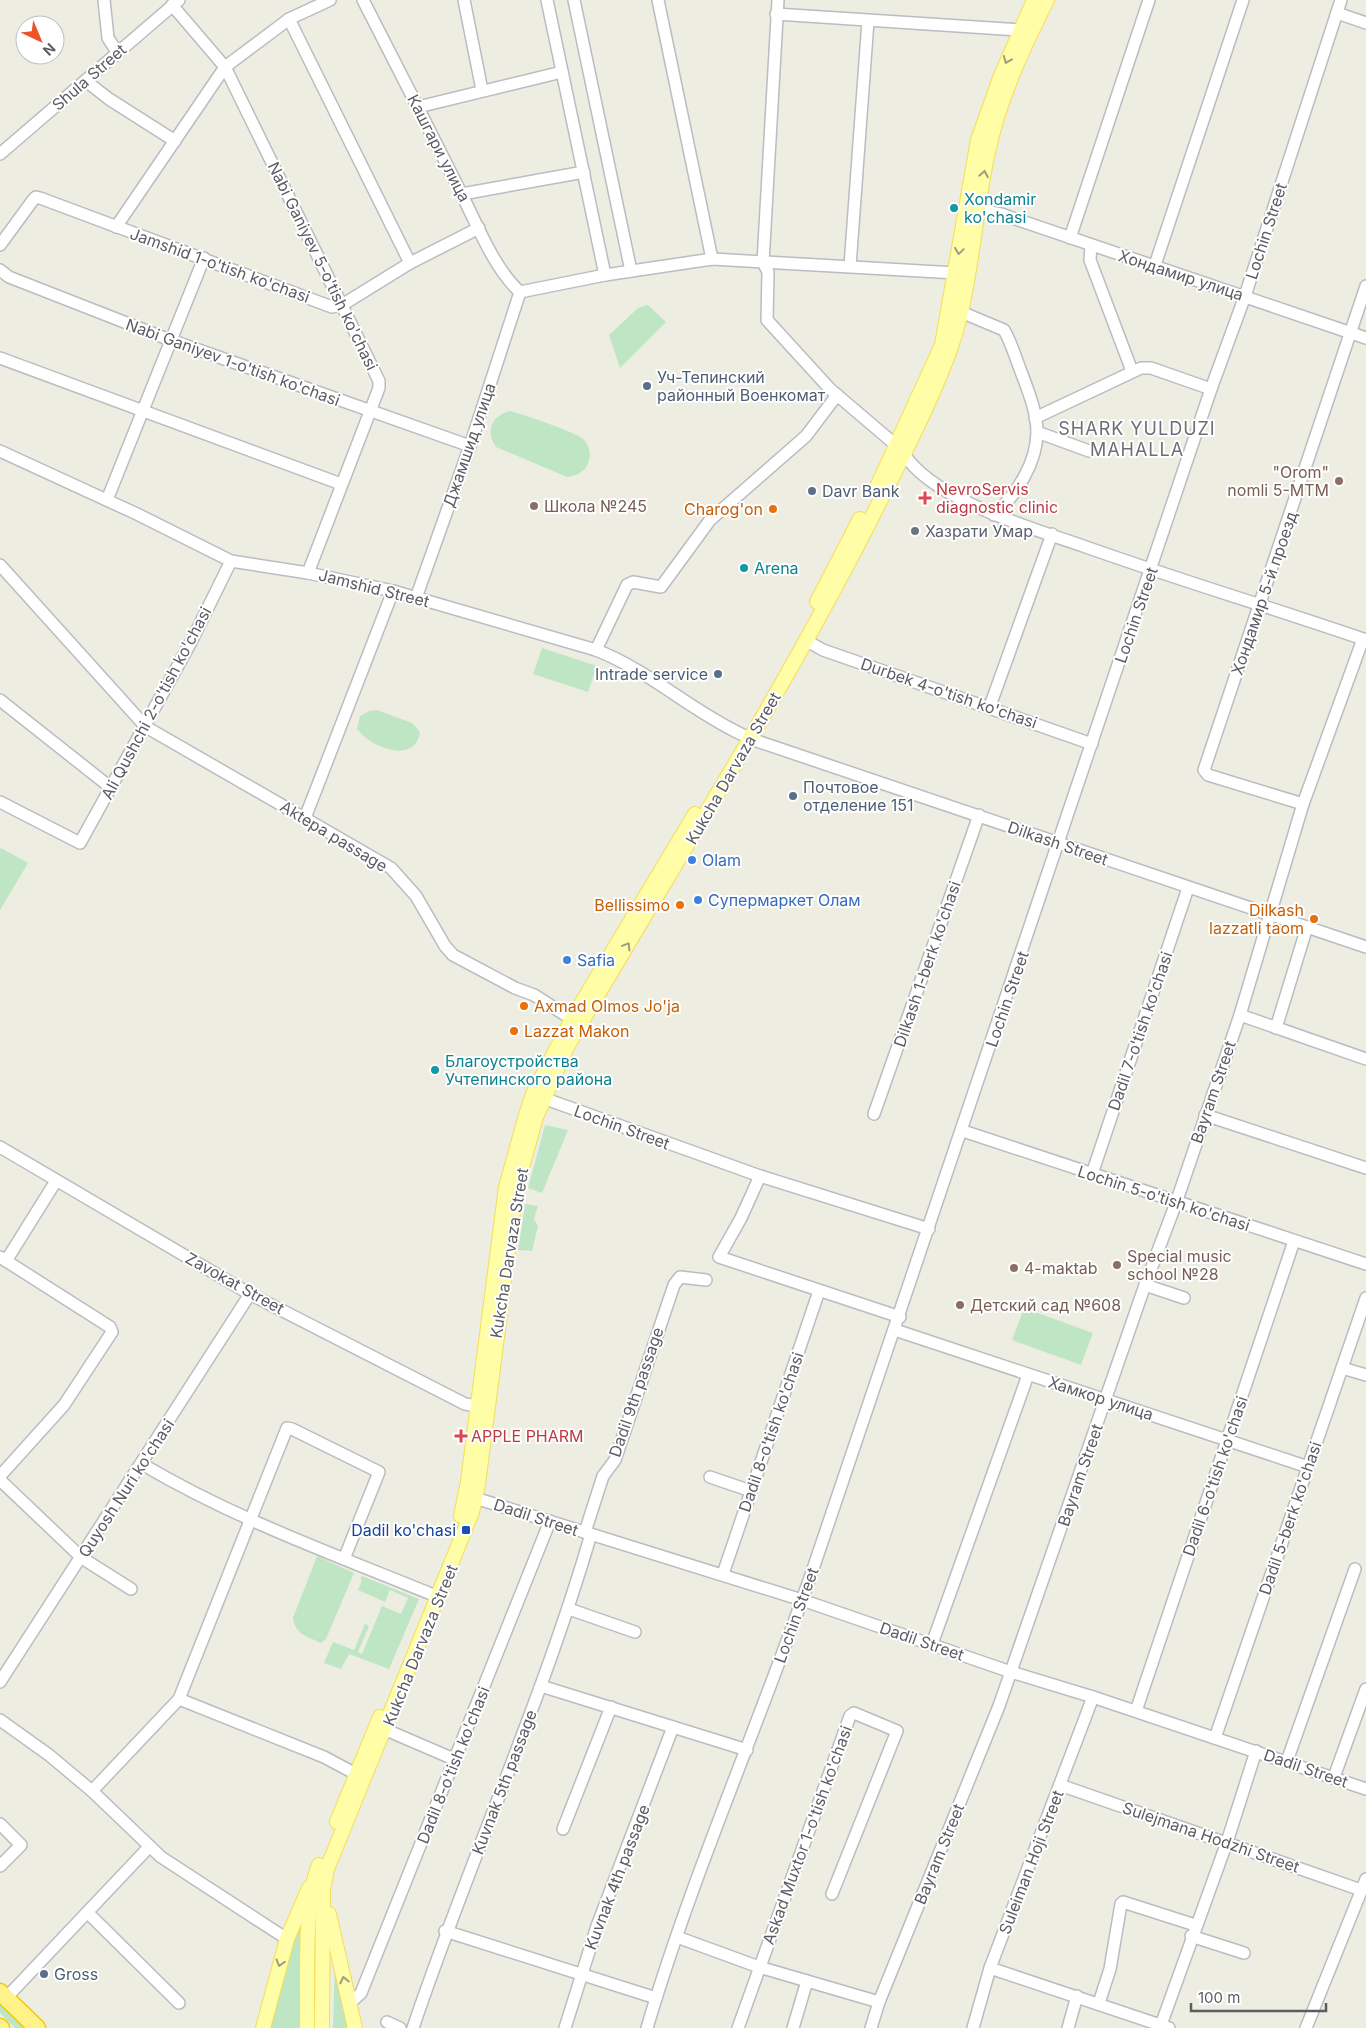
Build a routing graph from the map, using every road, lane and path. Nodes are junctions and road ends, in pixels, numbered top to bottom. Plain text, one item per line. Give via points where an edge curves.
1 (104, 0) edge
2 (330, 0) edge
3 (364, 0) edge
4 (464, 0) edge
5 (546, 0) edge
6 (574, 0) edge
7 (658, 0) edge
8 (778, 0) edge
9 (1034, 0) edge
10 (1047, 0) edge
11 (1149, 0) edge
12 (1244, 0) edge
13 (1341, 0) edge
14 (176, 3) edge
15 (1337, 13) junction
16 (776, 14) junction
17 (289, 19) junction
18 (868, 21) junction
19 (1366, 23) edge
20 (1020, 30) junction
21 (117, 52) junction
22 (225, 67) junction
23 (562, 72) junction
24 (86, 81) junction
25 (482, 90) junction
26 (418, 107) junction
27 (175, 141) junction
28 (0, 153) edge
29 (584, 172) junction
30 (462, 194) junction
31 (972, 208) junction
32 (116, 227) junction
33 (479, 228) junction
34 (1070, 238) junction
35 (0, 245) edge
36 (1091, 245) junction
37 (204, 258) junction
38 (712, 259) junction
39 (410, 262) junction
40 (763, 262) junction
41 (1155, 265) junction
42 (850, 266) junction
43 (0, 270) edge
44 (631, 271) junction
45 (956, 273) junction
46 (605, 275) junction
47 (1366, 286) edge
48 (520, 292) junction
49 (1245, 296) junction
50 (342, 305) junction
51 (961, 312) junction
52 (1350, 333) junction
53 (1366, 338) edge
54 (169, 340) junction
55 (0, 358) edge
56 (1132, 371) junction
57 (1211, 389) junction
58 (838, 395) junction
59 (369, 410) junction
60 (142, 411) junction
61 (1035, 418) junction
62 (1037, 432) junction
63 (470, 446) junction
64 (900, 450) junction
65 (0, 451) edge
66 (1089, 451) dead end
67 (341, 484) junction
68 (107, 500) junction
69 (994, 515) junction
70 (1052, 534) junction
71 (231, 561) junction
72 (0, 565) edge
73 (1151, 570) junction
74 (308, 573) junction
75 (393, 592) junction
76 (416, 598) junction
77 (1259, 606) junction
78 (803, 639) junction
79 (1365, 640) edge
80 (596, 650) junction
81 (0, 700) edge
82 (990, 706) junction
83 (146, 727) junction
84 (747, 737) junction
85 (1092, 744) junction
86 (110, 787) junction
87 (0, 802) edge
88 (1303, 804) junction
89 (979, 815) junction
90 (305, 818) junction
91 (1060, 844) junction
92 (1188, 888) junction
93 (1269, 914) junction
94 (1307, 927) junction
95 (1366, 947) edge
96 (1240, 1015) junction
97 (576, 1022) junction
98 (1276, 1028) junction
99 (1366, 1059) edge
100 (538, 1096) junction
101 (874, 1114) dead end
102 (1205, 1116) junction
103 (963, 1132) junction
104 (0, 1147) edge
105 (1366, 1168) edge
106 (1092, 1174) junction
107 (760, 1176) junction
108 (56, 1180) junction
109 (1176, 1203) junction
110 (930, 1229) junction
111 (1294, 1241) junction
112 (3, 1259) edge
113 (1366, 1264) edge
114 (706, 1280) dead end
115 (1145, 1285) junction
116 (819, 1291) junction
117 (250, 1294) junction
118 (1184, 1298) dead end
119 (1366, 1298) edge
120 (900, 1317) junction
121 (895, 1330) junction
122 (1342, 1368) junction
123 (1028, 1375) junction
124 (1366, 1375) edge
125 (1106, 1399) junction
126 (482, 1406) junction
127 (1227, 1440) junction
128 (142, 1464) junction
129 (1308, 1467) junction
130 (710, 1477) dead end
131 (0, 1478) edge
132 (751, 1491) junction
133 (471, 1497) junction
134 (249, 1520) junction
135 (550, 1522) junction
136 (588, 1533) junction
137 (82, 1558) junction
138 (344, 1559) junction
139 (1355, 1569) dead end
140 (723, 1574) junction
141 (131, 1588) dead end
142 (435, 1596) junction
143 (802, 1600) junction
144 (569, 1609) junction
145 (635, 1632) dead end
146 (932, 1644) junction
147 (1011, 1672) junction
148 (0, 1682) edge
149 (541, 1686) junction
150 (1366, 1689) edge
151 (1093, 1697) junction
152 (179, 1699) junction
153 (611, 1707) junction
154 (1136, 1711) junction
155 (0, 1720) edge
156 (673, 1727) junction
157 (381, 1728) junction
158 (1214, 1738) junction
159 (746, 1750) junction
160 (1256, 1751) junction
161 (456, 1760) junction
162 (1287, 1761) junction
163 (360, 1776) junction
164 (1334, 1777) junction
165 (1060, 1785) junction
166 (1366, 1789) edge
167 (92, 1791) junction
168 (0, 1824) edge
169 (563, 1829) dead end
170 (1226, 1842) junction
171 (149, 1847) junction
172 (0, 1866) edge
173 (317, 1870) junction
174 (1366, 1879) edge
175 (324, 1890) junction
176 (1361, 1890) junction
177 (832, 1894) dead end
178 (88, 1913) junction
179 (446, 1931) junction
180 (1193, 1931) junction
181 (677, 1937) junction
182 (287, 1939) junction
183 (1244, 1953) dead end
184 (759, 1967) junction
185 (990, 1968) junction
186 (580, 1975) junction
187 (807, 1981) junction
188 (3, 1995) edge
189 (1077, 1996) junction
190 (656, 1998) junction
191 (179, 2002) dead end
192 (879, 2002) junction
193 (350, 2003) junction
194 (1099, 2003) junction
195 (387, 2022) dead end
196 (1165, 2027) edge
197 (37, 2028) edge
198 (263, 2028) edge
199 (307, 2028) edge
200 (322, 2028) edge
201 (355, 2028) edge
202 (400, 2028) edge
203 (413, 2028) edge
204 (565, 2028) edge
205 (647, 2028) edge
206 (738, 2028) edge
207 (793, 2028) edge
208 (871, 2028) edge
209 (973, 2028) edge
210 (1068, 2028) edge
211 (1306, 2028) edge

1 - 21 street via 108,38
2 - 17 street
3 - 26 street, Кашгари улица
4 - 25 street
5 - 23 street
6 - 44 street
7 - 38 street
8 - 16 street
9 - 20 main road, Kukcha Darvaza Street
31 -> 10 main road, Kukcha Darvaza Street via 996,119 1020,56
11 - 34 street
12 - 41 street
13 - 15 street, Lochin Street
14 - 21 street, Shula Street
14 - 22 street, Nabi Ganiyev 5-o'tish ko'chasi
15 - 19 street
15 - 49 street, Lochin Street
16 - 18 street
16 - 40 street
17 - 22 street
17 - 39 street
18 - 20 street
18 - 42 street
20 -> 31 main road, Kukcha Darvaza Street via 983,124
21 - 24 street, Shula Street
22 - 27 street
22 - 50 street, Nabi Ganiyev 5-o'tish ko'chasi
23 - 25 street
23 - 29 street
24 - 27 street
24 - 28 street, Shula Street
25 - 26 street
26 - 30 street, Кашгари улица
27 - 32 street
29 - 30 street
29 - 46 street
30 - 33 street, Кашгари улица
31 - 34 street, Хондамир улица
31 -> 45 main road, Kukcha Darvaza Street
31 - 51 main road, Kukcha Darvaza Street
32 - 35 street, Jamshid 1-o'tish ko'chasi via 36,197
32 - 37 street, Jamshid 1-o'tish ko'chasi
33 - 39 street
33 - 48 street, Кашгари улица via 512,285
34 - 36 street, Хондамир улица
36 - 41 street, Хондамир улица
36 - 56 street via 1090,260
37 - 50 street, Jamshid 1-o'tish ko'chasi via 332,307
37 - 54 street
38 - 40 street
38 - 44 street
39 - 50 street
40 - 42 street
40 - 58 street via 768,272 766,314 769,325
41 - 49 street, Хондамир улица
42 - 45 street
43 - 54 street, Nabi Ganiyev 1-o'tish ko'chasi via 9,277
44 - 46 street
45 - 64 main road, Kukcha Darvaza Street via 942,344
46 - 48 street
47 - 52 street, Хондамир 5-й проезд
48 - 63 street, Джамшид улица
49 - 52 street, Хондамир улица
49 - 57 street, Lochin Street
50 - 59 street, Nabi Ganiyev 5-o'tish ko'chasi via 379,381
51 - 61 street via 1004,330 1028,389
51 - 64 main road, Kukcha Darvaza Street via 944,366
52 - 53 street, Хондамир улица
52 - 77 street, Хондамир 5-й проезд
54 - 59 street, Nabi Ganiyev 1-o'tish ko'chasi
54 - 60 street
55 - 60 street
56 - 57 street via 1151,368
56 - 61 street
57 - 73 street, Lochin Street
58 - 64 street
58 - 80 street via 806,436 710,520 660,587 633,582 627,584
59 - 63 street, Nabi Ganiyev 1-o'tish ko'chasi
59 - 67 street, Nabi Ganiyev 5-o'tish ko'chasi
60 - 67 street
60 - 68 street
61 - 62 street
62 - 66 street
62 - 69 street via 1032,457 1022,481
63 - 76 street, Джамшид улица
64 - 69 street via 911,466 947,491
64 - 78 main road, Kukcha Darvaza Street
65 - 68 street, Jamshid Street
67 - 74 street, Nabi Ganiyev 5-o'tish ko'chasi
68 - 71 street, Jamshid Street
69 - 70 street
70 - 73 street
70 - 82 street
71 - 74 street, Jamshid Street
71 - 83 street, Ali Qushchi 2-o'tish ko'chasi
72 - 83 street, Aktepa passage
73 - 77 street
73 - 85 street, Lochin Street
74 - 75 street, Jamshid Street
75 - 76 street, Jamshid Street
75 - 90 street via 338,726
76 - 80 street, Jamshid Street
77 - 79 street
77 - 88 street, Хондамир 5-й проезд via 1204,770
78 - 82 street, Durbek 4-o'tish ko'chasi via 823,650
78 - 84 main road, Kukcha Darvaza Street
79 - 88 street, Bayram Street
80 - 84 street, Jamshid Street via 621,660
81 - 86 street
82 - 85 street, Durbek 4-o'tish ko'chasi
83 - 86 street, Ali Qushchi 2-o'tish ko'chasi
83 - 90 street, Aktepa passage
84 - 89 street, Dilkash Street
84 - 97 main road, Kukcha Darvaza Street
85 - 91 street, Lochin Street
86 - 87 street, Ali Qushchi 2-o'tish ko'chasi via 80,843
88 - 93 street, Bayram Street
89 - 91 street, Dilkash Street
89 - 101 street, Dilkash 1-berk ko'chasi
90 - 97 street, Aktepa passage via 391,868 416,896 453,955 514,988 534,995
91 - 92 street, Dilkash Street
91 - 103 street, Lochin Street
92 - 93 street, Dilkash Street
92 - 106 street, Dadil 7-o'tish ko'chasi
93 - 94 street, Dilkash Street
93 - 96 street, Bayram Street
94 - 95 street, Dilkash Street
94 - 98 street
96 - 98 street
96 - 102 street, Bayram Street
97 - 100 main road, Kukcha Darvaza Street
98 - 99 street
100 - 107 street, Lochin Street
100 - 126 main road, Kukcha Darvaza Street via 516,1189
102 - 105 street
102 - 109 street, Bayram Street
103 - 106 street, Lochin 5-o'tish ko'chasi
103 - 110 street, Lochin Street
104 - 108 street, Zavokat Street
106 - 109 street, Lochin 5-o'tish ko'chasi
107 - 110 street, Lochin Street
107 - 116 street via 719,1257
108 - 112 street
108 - 117 street, Zavokat Street
109 - 111 street, Lochin 5-o'tish ko'chasi
109 - 115 street, Bayram Street
110 - 120 street, Lochin Street
111 - 113 street, Lochin 5-o'tish ko'chasi
111 - 127 street, Dadil 6-o'tish ko'chasi
112 - 131 street via 110,1327 112,1332 64,1406
114 - 136 street, Dadil 9th passage via 680,1277 674,1284 615,1460 602,1476
115 - 118 street
115 - 125 street, Bayram Street
116 - 120 street
116 - 132 street, Dadil 8-o'tish ko'chasi
117 - 126 street, Zavokat Street via 466,1404
117 - 128 street, Quyosh Nuri ko'chasi
119 - 122 street, Dadil 5-berk ko'chasi
120 - 121 street, Lochin Street
121 - 123 street, Хамкор улица
121 - 143 street, Lochin Street
122 - 124 street
122 - 129 street, Dadil 5-berk ko'chasi
123 - 125 street, Хамкор улица
123 - 146 street
125 - 127 street, Хамкор улица
125 - 147 street, Bayram Street
126 - 133 main road, Kukcha Darvaza Street
127 - 129 street, Хамкор улица
127 - 154 street, Dadil 6-o'tish ko'chasi
128 - 134 street via 197,1496
128 - 137 street, Quyosh Nuri ko'chasi
129 - 158 street, Dadil 5-berk ko'chasi
130 - 132 street
131 - 137 street
132 - 140 street, Dadil 8-o'tish ko'chasi
133 - 135 street, Dadil Street
133 - 142 main road, Kukcha Darvaza Street
134 - 138 street
134 - 138 street via 285,1433 288,1428 292,1429 379,1472
134 - 152 street
135 - 136 street, Dadil Street
135 - 161 street, Dadil 8-o'tish ko'chasi
136 - 140 street, Dadil Street
136 - 144 street, Kuvnak 5th passage
137 - 141 street
137 - 148 street, Quyosh Nuri ko'chasi
138 - 142 street
139 - 162 street
140 - 143 street, Dadil Street
142 - 157 main road, Kukcha Darvaza Street
143 - 146 street, Dadil Street
143 - 159 street, Lochin Street
144 - 145 street
144 - 149 street, Kuvnak 5th passage
146 - 147 street, Dadil Street
147 - 151 street, Dadil Street
147 - 192 street, Bayram Street
149 - 153 street
149 - 179 street, Kuvnak 5th passage
150 - 164 street
151 - 154 street, Dadil Street
151 - 165 street, Suleiman Hoji Street
152 - 163 street via 324,1757
152 - 167 street
153 - 156 street
153 - 169 street
154 - 158 street, Dadil Street
155 - 167 street
156 - 159 street
156 - 186 street, Kuvnak 4th passage
157 - 161 street
157 - 163 main road, Kukcha Darvaza Street
158 - 160 street, Dadil Street
159 - 181 street, Lochin Street
160 - 162 street, Dadil Street
160 - 170 street
161 - 193 street, Dadil 8-o'tish ko'chasi via 361,1993
162 - 164 street, Dadil Street
163 - 173 main road, Kukcha Darvaza Street
163 - 175 main road, Kukcha Darvaza Street via 328,1869
164 - 166 street, Dadil Street
165 - 170 street, Sulejmana Hodzhi Street
165 - 185 street, Suleiman Hoji Street
167 - 171 street
168 - 172 street via 21,1845
170 - 176 street, Sulejmana Hodzhi Street
170 - 180 street
171 - 178 street
171 - 182 street
173 - 182 main road
173 - 199 main road, Kukcha Darvaza Street via 310,1920
174 - 176 street
193 -> 175 main road
175 - 200 main road, Kukcha Darvaza Street
176 - 211 street
177 - 184 street, Askad Muxtor 1-o'tish ko'chasi via 897,1731 854,1714 850,1716
178 - 188 street
178 - 191 street
179 - 186 street
179 - 203 street, Kuvnak 5th passage
180 - 183 street
180 - 194 street via 1123,1902 1110,1969
180 - 196 street
181 - 184 street
181 - 190 street, Lochin Street
182 -> 198 main road
184 - 187 street
184 - 206 street, Askad Muxtor 1-o'tish ko'chasi
185 - 189 street
185 - 209 street, Suleiman Hoji Street
186 - 190 street
186 - 204 street, Kuvnak 4th passage
187 - 192 street
187 - 207 street
188 - 197 highway
189 - 194 street
189 - 210 street
190 - 205 street, Lochin Street
192 - 208 street, Bayram Street
193 - 201 main road
194 - 196 street
195 - 202 street

